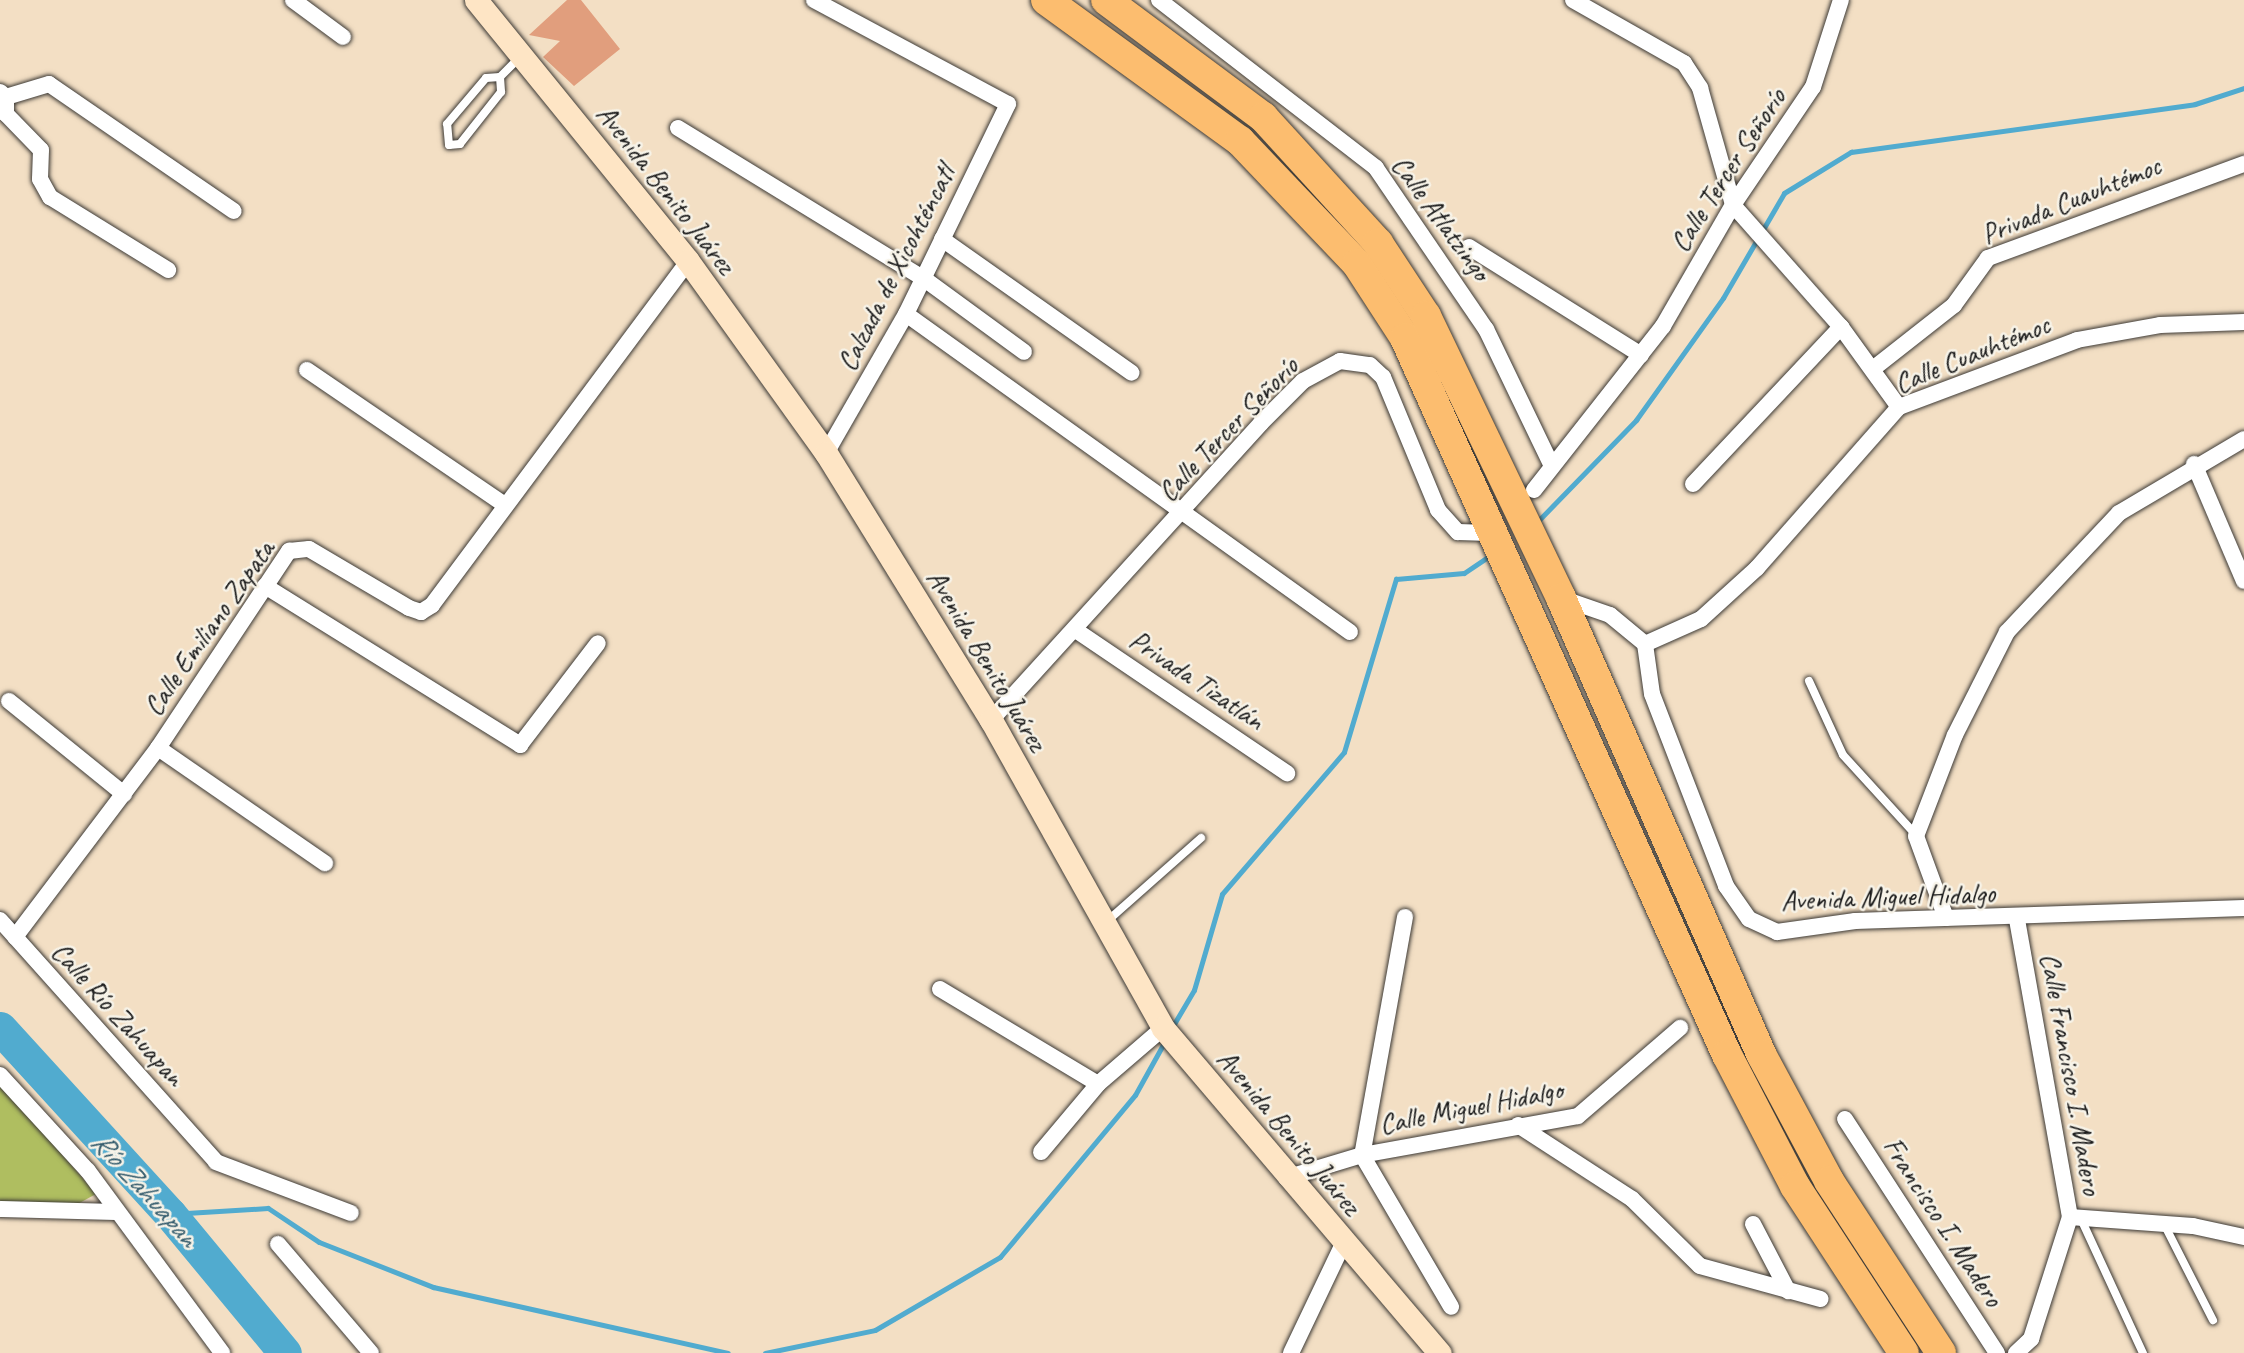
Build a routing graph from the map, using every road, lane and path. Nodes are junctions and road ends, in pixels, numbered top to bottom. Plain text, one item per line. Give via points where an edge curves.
1 (293, 0) edge
2 (476, 0) edge
3 (814, 0) edge
4 (1046, 0) edge
5 (1106, 0) edge
6 (1159, 0) edge
7 (1573, 0) edge
8 (1841, 0) edge
9 (344, 37) dead end
10 (523, 55) junction
11 (500, 77) junction
12 (3, 95) edge
13 (678, 128) dead end
14 (2244, 164) edge
15 (1732, 205) junction
16 (234, 211) dead end
17 (942, 239) junction
18 (1469, 247) dead end
19 (688, 261) junction
20 (168, 270) dead end
21 (923, 278) junction
22 (906, 314) junction
23 (2244, 322) edge
24 (1841, 327) junction
25 (1024, 352) dead end
26 (1641, 355) junction
27 (1874, 368) junction
28 (307, 370) dead end
29 (1132, 373) dead end
30 (1899, 407) junction
31 (2244, 439) edge
32 (826, 453) junction
33 (2193, 464) junction
34 (1552, 466) junction
35 (1693, 484) dead end
36 (1534, 490) dead end
37 (505, 505) junction
38 (1185, 511) junction
39 (1481, 533) dead end
40 (2244, 581) edge
41 (265, 586) junction
42 (1561, 598) junction
43 (1076, 631) junction
44 (1350, 632) dead end
45 (598, 643) dead end
46 (1646, 644) junction
47 (1809, 681) dead end
48 (9, 701) dead end
49 (991, 720) junction
50 (158, 748) junction
51 (1287, 773) dead end
52 (124, 794) junction
53 (1916, 835) junction
54 (1201, 838) dead end
55 (325, 863) dead end
56 (2244, 908) edge
57 (1405, 917) dead end
58 (1946, 918) junction
59 (2017, 918) junction
60 (0, 920) edge
61 (1106, 922) junction
62 (15, 937) junction
63 (940, 989) dead end
64 (1163, 1028) junction
65 (1680, 1028) dead end
66 (0, 1075) edge
67 (1098, 1084) junction
68 (1845, 1119) dead end
69 (1518, 1125) junction
70 (1041, 1152) dead end
71 (1362, 1154) junction
72 (1286, 1178) junction
73 (0, 1209) edge
74 (117, 1212) junction
75 (351, 1213) dead end
76 (2076, 1218) junction
77 (1753, 1224) dead end
78 (2164, 1224) junction
79 (2244, 1237) edge
80 (1343, 1242) junction
81 (278, 1244) dead end
82 (1788, 1291) junction
83 (1821, 1299) dead end
84 (1451, 1307) dead end
85 (2213, 1320) dead end
86 (222, 1353) edge
87 (371, 1353) edge
88 (1290, 1353) edge
89 (1440, 1353) edge
90 (1904, 1353) edge
91 (1941, 1353) edge
92 (1997, 1353) edge
93 (2016, 1353) edge
94 (2143, 1353) edge

1 - 9 street
2 - 10 main road, Avenida Benito Juárez
3 - 17 street, Calzada de Xicohténcatl via 1009,104
4 - 90 highway via 1240,141 1357,264 1405,338 1727,1055 1795,1186
5 - 42 highway via 1263,117 1378,243 1448,353
6 - 34 street, Calle Atlatzingo via 1376,168 1486,329
7 - 15 street via 1684,63 1700,88
8 - 15 street, Calle Tercer Señorío via 1813,87
10 - 11 lane
10 - 19 main road, Avenida Benito Juárez
11 - 11 lane via 485,78 447,124 449,145 460,144 501,92
12 - 16 street via 49,84
12 - 20 street via 6,114 41,150 40,179 50,197
13 - 21 street
14 - 27 street, Privada Cuauhtémoc via 1988,258 1954,305
15 - 24 street
15 - 26 street, Calle Tercer Señorío
17 - 21 street, Calzada de Xicohténcatl
17 - 29 street
18 - 26 street
19 - 32 main road, Avenida Benito Juárez
19 - 37 street, Calle Emiliano Zapata
21 - 22 street, Calzada de Xicohténcatl
21 - 25 street
22 - 32 street, Calzada de Xicohténcatl
22 - 38 street
23 - 30 street, Calle Cuauhtémoc via 2160,325 2077,341
24 - 27 street
24 - 35 street
26 - 34 street, Calle Tercer Señorío
27 - 30 street
28 - 37 street
30 - 46 street, Calle Cuauhtémoc via 1757,568 1701,619
31 - 33 street
32 - 49 main road, Avenida Benito Juárez
33 - 40 street
33 - 53 street via 2119,513 2007,632 1955,735
34 - 36 street, Calle Tercer Señorío
37 - 41 street, Calle Emiliano Zapata via 421,612 299,546
38 - 39 street, Calle Tercer Señorío via 1303,381 1340,361 1356,360 1382,377 1447,523 1458,532
38 - 43 street, Calle Tercer Señorío
38 - 44 street
41 - 45 street via 520,745
41 - 50 street, Calle Emiliano Zapata
42 - 46 street via 1610,615
42 - 91 highway via 1761,1054 1829,1181
43 - 49 street, Calle Tercer Señorío
43 - 51 street, Privada Tizatlán
46 - 58 street, Avenida Miguel Hidalgo via 1646,676 1677,767 1726,886 1749,919 1777,932
47 - 53 lane via 1843,755
48 - 52 street
49 - 61 main road, Avenida Benito Juárez
50 - 52 street, Calle Emiliano Zapata
50 - 55 street
52 - 62 street, Calle Emiliano Zapata
53 - 58 street
54 - 61 lane
56 - 59 street, Avenida Miguel Hidalgo
57 - 71 street
58 - 59 street, Avenida Miguel Hidalgo
59 - 76 street, Calle Francisco I. Madero
60 - 62 street, Calle Río Zahuapan
61 - 64 main road, Avenida Benito Juárez
62 - 75 street, Calle Río Zahuapan via 216,1162
63 - 67 street
64 - 67 street
64 - 72 main road, Avenida Benito Juárez
65 - 69 street, Calle Miguel Hidalgo via 1578,1116
66 - 74 street via 88,1171
67 - 70 street
68 - 92 street, Francisco I. Madero
69 - 71 street, Calle Miguel Hidalgo
69 - 82 street via 1632,1199 1700,1266
71 - 72 street, Calle Miguel Hidalgo
71 - 84 street
72 - 80 main road, Avenida Benito Juárez
73 - 74 street
74 - 86 street
76 - 78 street
76 - 93 street, Calle Francisco I. Madero via 2031,1339
76 - 94 lane
77 - 82 street
78 - 79 street
78 - 85 lane
80 - 88 street
80 - 89 main road, Avenida Benito Juárez
81 - 87 street
82 - 83 street

